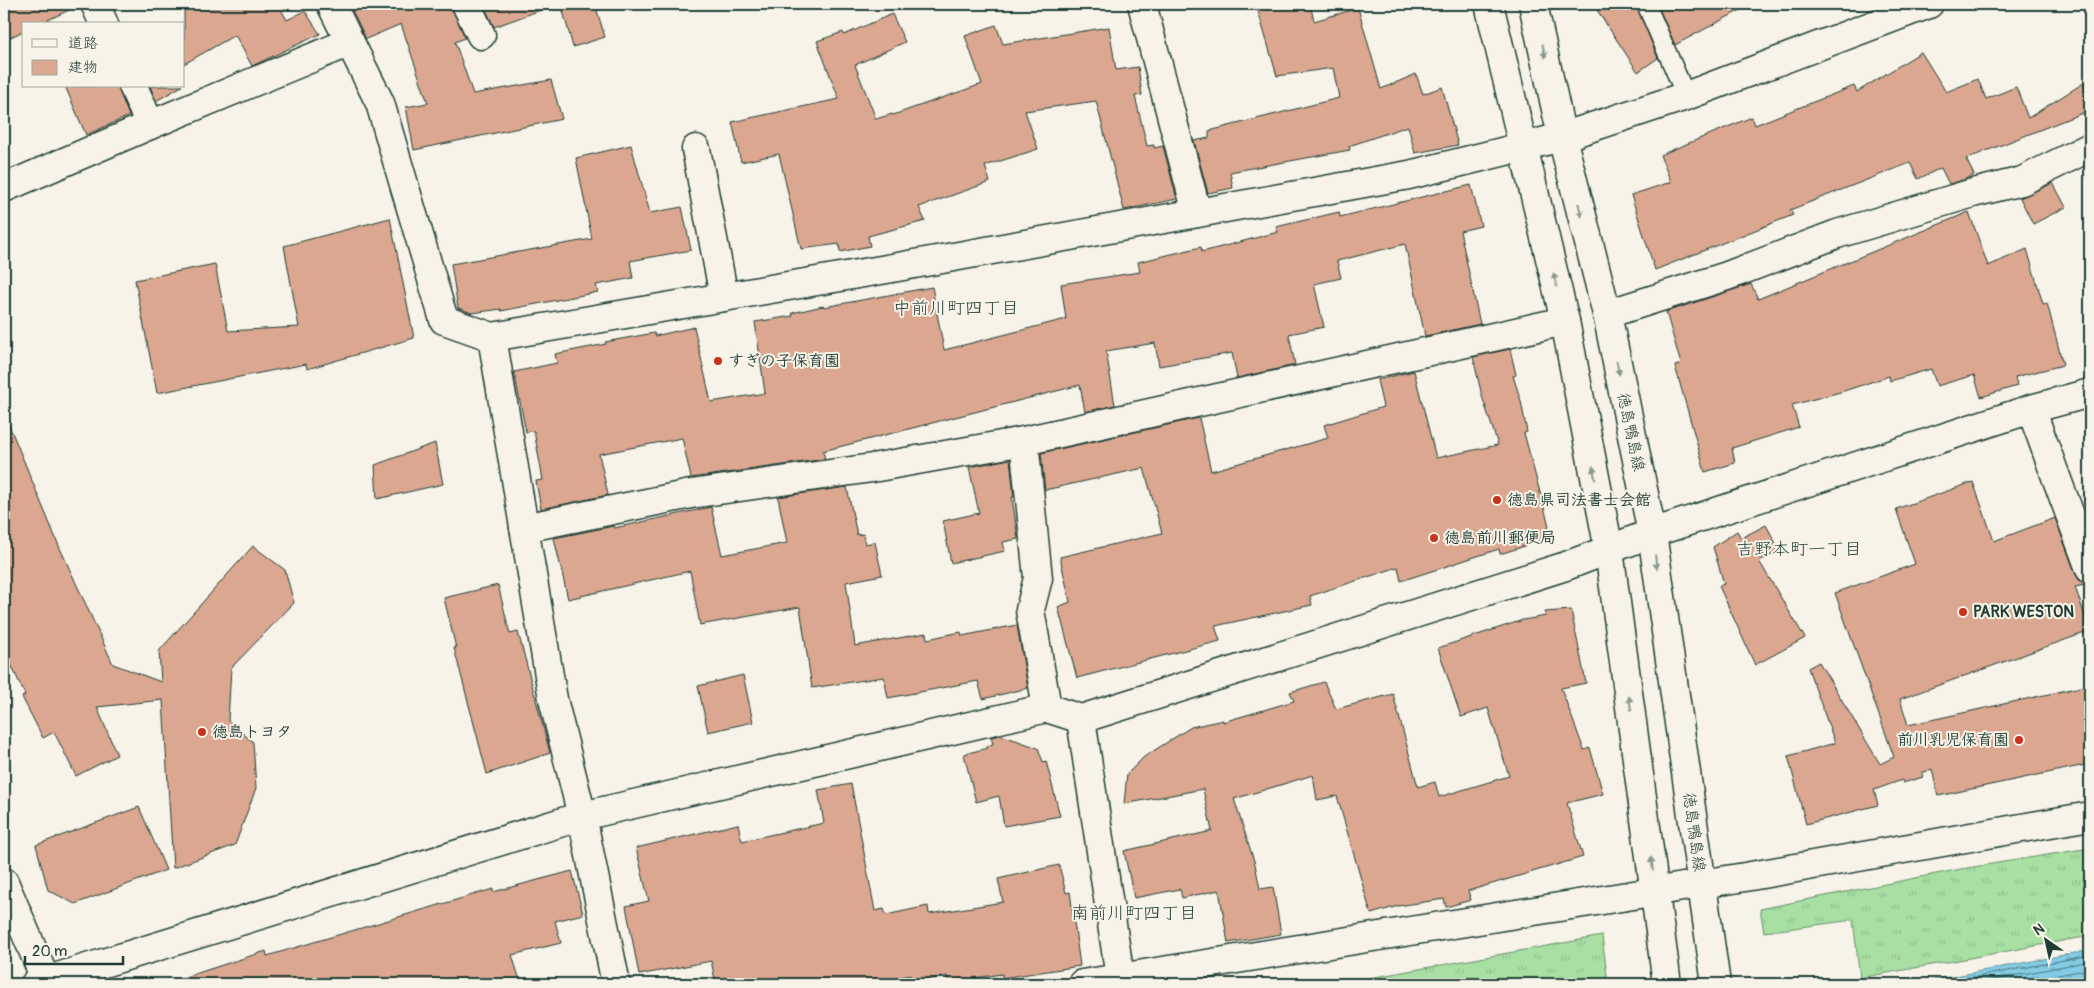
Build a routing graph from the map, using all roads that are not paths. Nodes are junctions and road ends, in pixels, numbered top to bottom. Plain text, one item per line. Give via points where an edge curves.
1 (95, 4) edge
2 (331, 4) edge
3 (466, 4) edge
4 (1142, 4) edge
5 (1489, 4) edge
6 (1533, 4) edge
7 (1646, 4) edge
8 (1929, 4) edge
9 (103, 22) edge
10 (481, 35) dead end
11 (350, 42) junction
12 (134, 88) edge
13 (1686, 96) junction
14 (150, 125) junction
15 (1562, 137) junction
16 (1524, 147) junction
17 (2090, 147) edge
18 (696, 149) dead end
19 (4, 188) edge
20 (1197, 213) junction
21 (724, 297) junction
22 (1606, 314) junction
23 (1565, 321) junction
24 (492, 338) junction
25 (2090, 393) edge
26 (2031, 409) junction
27 (1024, 441) junction
28 (524, 528) junction
29 (1652, 533) junction
30 (1609, 550) junction
31 (2090, 569) edge
32 (1047, 708) junction
33 (1081, 719) junction
34 (582, 816) junction
35 (2090, 816) edge
36 (4, 882) edge
37 (1701, 884) junction
38 (1656, 891) junction
39 (1121, 981) edge
40 (41, 983) edge
41 (616, 984) edge
42 (1082, 984) edge
43 (1667, 984) edge
44 (1716, 984) edge

1 - 9 street
2 - 11 street
3 - 10 street
4 - 20 street
5 - 16 street
6 -> 15 street, 徳島鴨島線
7 - 13 lane
8 - 13 street
11 - 14 street
11 - 24 street via 380,104 444,320
12 - 14 street
13 - 15 street
14 - 19 street
15 - 16 street
15 -> 22 street, 徳島鴨島線
16 - 20 street via 1409,175
23 -> 16 street
17 - 22 street via 2022,181 1837,234 1728,276
18 - 21 street
20 - 21 street
21 - 24 street
22 -> 29 street, 徳島鴨島線
23 - 27 street
30 -> 23 street
24 - 28 street
25 - 26 street
26 - 29 street
26 - 31 street
27 - 28 street via 872,468 691,494
27 - 32 street via 1038,578 1030,610
28 - 34 street via 553,699
29 - 30 street
29 -> 37 street, 徳島鴨島線
30 - 33 street
38 -> 30 street
32 - 33 street
32 - 34 street
33 - 39 street
34 - 40 street
34 - 41 street
35 - 37 street
36 - 40 street
37 - 38 street
37 - 44 street, 徳島鴨島線
38 - 39 street
38 - 43 street
39 - 42 street

